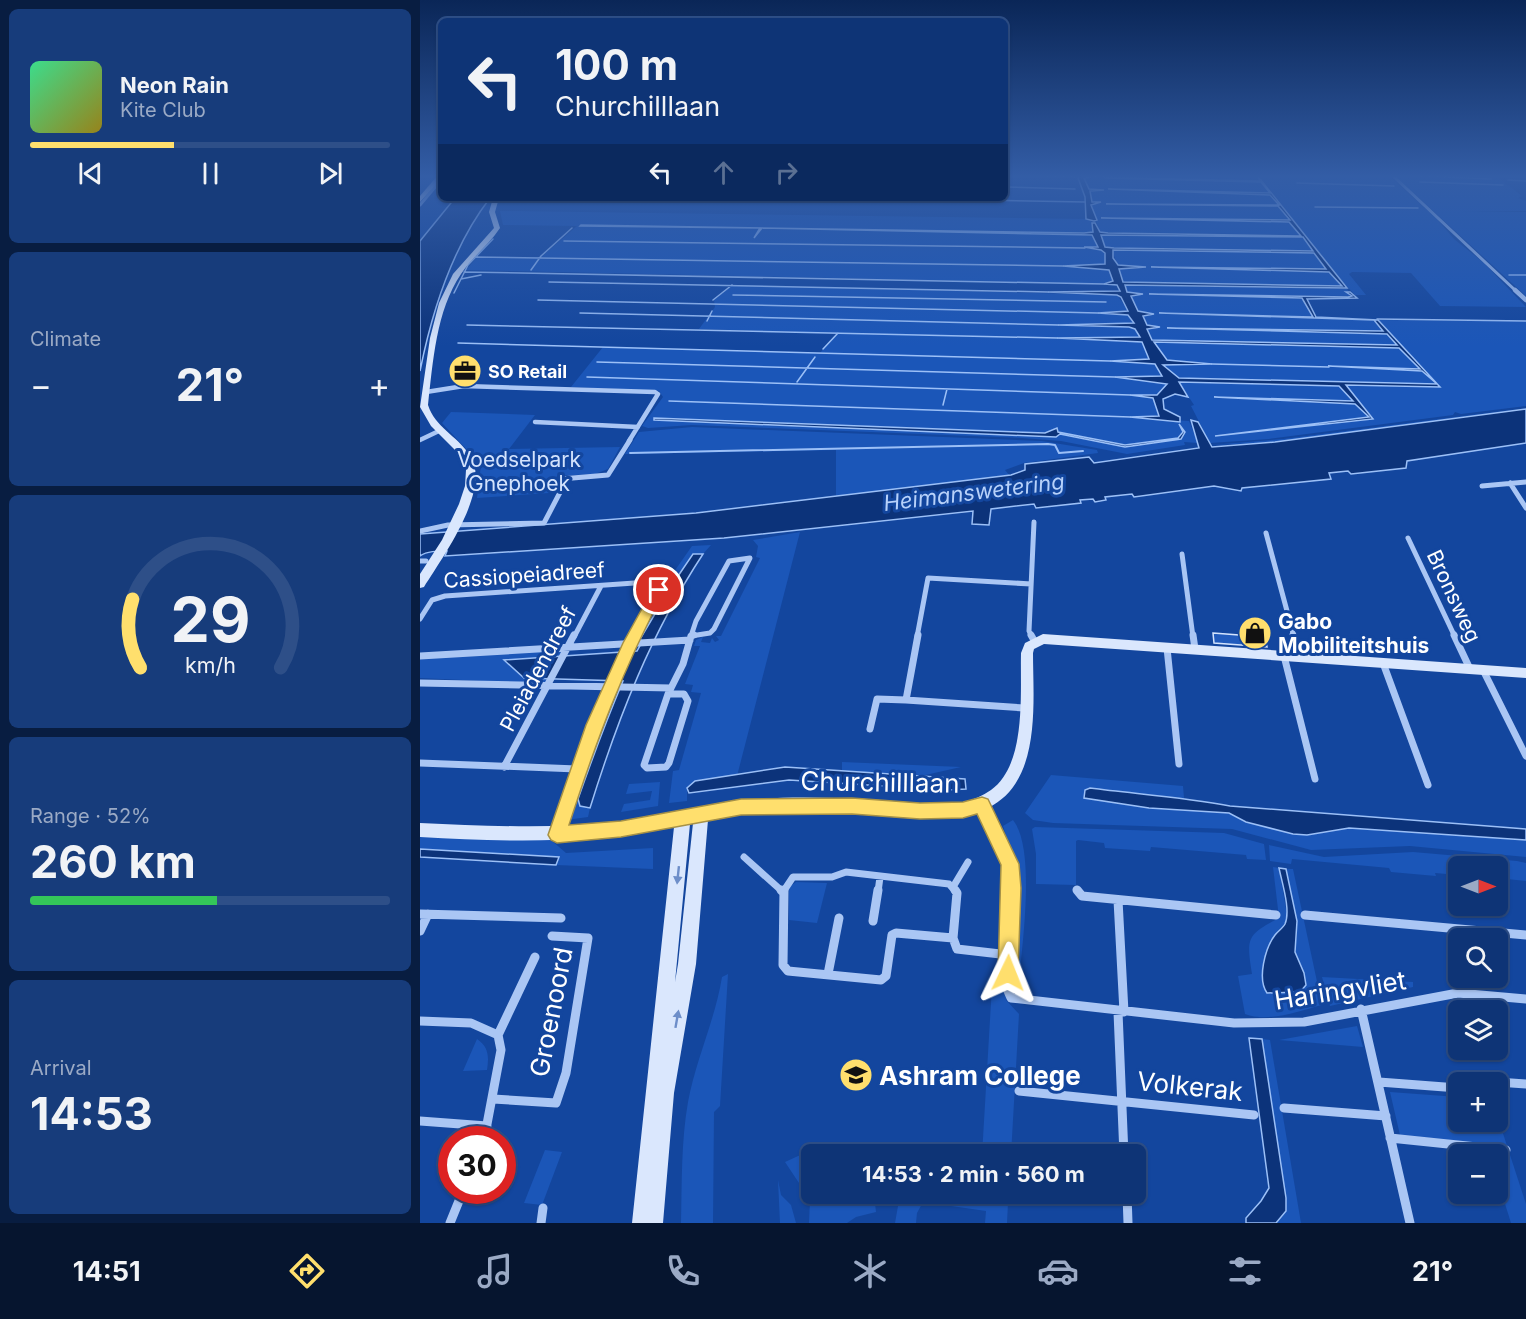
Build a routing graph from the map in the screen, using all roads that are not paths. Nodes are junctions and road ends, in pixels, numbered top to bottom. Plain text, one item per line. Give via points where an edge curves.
1 (493, 232) edge
2 (1453, 232) edge
3 (1526, 300) edge
4 (426, 392) junction
5 (535, 422) dead end
6 (638, 428) junction
7 (441, 430) junction
8 (420, 440) edge
9 (1526, 482) edge
10 (1510, 483) junction
11 (1482, 486) dead end
12 (1526, 508) edge
13 (1034, 522) dead end
14 (420, 531) edge
15 (1266, 533) dead end
16 (1408, 538) dead end
17 (1182, 554) dead end
18 (420, 584) edge
19 (1031, 584) junction
20 (601, 586) junction
21 (420, 619) edge
22 (691, 638) junction
23 (1035, 642) junction
24 (633, 644) junction
25 (569, 645) junction
26 (1167, 648) junction
27 (1195, 650) junction
28 (420, 656) edge
29 (1284, 656) junction
30 (1299, 657) junction
31 (1383, 663) junction
32 (1477, 669) junction
33 (1526, 673) edge
34 (420, 683) edge
35 (613, 685) junction
36 (546, 687) junction
37 (670, 691) junction
38 (906, 700) junction
39 (1024, 708) junction
40 (870, 729) dead end
41 (1526, 756) edge
42 (420, 763) edge
43 (1179, 765) dead end
44 (504, 767) junction
45 (577, 769) junction
46 (1315, 779) dead end
47 (1428, 785) dead end
48 (982, 805) junction
49 (692, 815) junction
50 (420, 830) edge
51 (557, 835) junction
52 (744, 857) dead end
53 (968, 862) dead end
54 (880, 877) junction
55 (953, 887) junction
56 (1077, 890) dead end
57 (783, 892) junction
58 (1118, 900) junction
59 (424, 914) edge
60 (1276, 915) dead end
61 (1305, 915) dead end
62 (561, 918) dead end
63 (838, 918) dead end
64 (873, 921) dead end
65 (420, 931) edge
66 (1526, 935) edge
67 (552, 936) dead end
68 (953, 938) junction
69 (1009, 955) junction
70 (536, 957) dead end
71 (828, 974) junction
72 (1526, 999) edge
73 (1361, 1009) junction
74 (1121, 1012) junction
75 (420, 1021) edge
76 (498, 1035) junction
77 (1379, 1082) junction
78 (1508, 1083) edge
79 (1526, 1084) edge
80 (1448, 1087) edge
81 (1018, 1091) dead end
82 (493, 1099) junction
83 (1121, 1102) junction
84 (1284, 1108) dead end
85 (1254, 1115) dead end
86 (1386, 1116) junction
87 (420, 1120) edge
88 (487, 1126) joint
89 (1390, 1138) junction
90 (1123, 1144) edge
91 (1448, 1144) edge
92 (458, 1204) edge
93 (1127, 1204) edge
94 (543, 1208) dead end
95 (450, 1223) edge
96 (541, 1223) edge
97 (642, 1223) edge
98 (653, 1223) edge
99 (1128, 1223) edge
100 (1410, 1223) edge

1 - 4 street via 457,274 449,291 434,341
2 - 3 street
4 - 6 street via 464,386 655,392 658,397
4 - 7 street via 427,414
5 - 6 street
6 - 14 street via 608,475 564,479 544,522 448,525
7 - 8 street
7 - 18 street via 467,458 472,478 468,497
9 - 10 street
10 - 11 street
10 - 12 street
13 - 19 street
15 - 30 street
16 - 32 street, Bronsweg
17 - 27 street
19 - 23 street via 1029,631
19 - 38 street via 928,578
20 - 21 street, Cassiopeiadreef via 437,597
20 - 24 street, Cassiopeiadreef via 649,582 658,585
20 - 25 street, Pleiadendreef
22 - 22 street via 696,621 729,561 750,558 714,629
22 - 24 street via 663,644
22 - 37 street
23 - 26 street via 1043,639
23 - 39 street via 1027,653
24 - 25 street
24 - 35 street, Cassiopeiadreef
25 - 28 street
25 - 36 street, Pleiadendreef
26 - 27 street
26 - 43 street
27 - 29 street
29 - 30 street
29 - 46 street
30 - 31 street
31 - 32 street
31 - 47 street
32 - 33 street
32 - 41 street, Bronsweg
34 - 36 street
35 - 36 street
35 - 37 street
35 - 45 street, Cassiopeiadreef
36 - 44 street, Pleiadendreef
37 - 37 street via 684,694 688,701 669,763 666,767 647,768 644,765
38 - 39 street
38 - 40 street via 877,699
39 - 48 street via 1021,761 1012,780
42 - 44 street
44 - 45 street
45 - 51 street, Cassiopeiadreef
48 - 49 street, Churchilllaan via 963,810 920,811 792,805 741,807
48 - 69 street, Haringvliet via 1010,864
49 - 51 street, Churchilllaan via 621,829
49 -> 97 street
98 -> 49 street via 664,1093 687,964
50 - 51 street, Churchilllaan
52 - 57 street
53 - 55 street
54 - 55 street
54 - 57 street via 846,872 832,877 793,877
54 - 64 street
55 - 68 street via 957,900
56 - 58 street via 1082,896
57 - 71 street via 783,965 788,971
58 - 60 street
58 - 74 street
59 - 62 street, Groenoord
59 - 65 street, Groenoord
61 - 66 street
63 - 71 street
67 - 82 street, Groenoord via 588,938 566,1073 556,1103
68 - 69 street via 961,951
68 - 71 street via 896,933 892,935 886,976 881,980
69 - 74 street, Haringvliet via 1011,998
70 - 76 street, Groenoord
72 - 73 street, Haringvliet via 1458,993
73 - 74 street, Haringvliet via 1304,1022 1234,1023
73 - 77 street
74 - 83 street, Volkerak
75 - 76 street via 475,1024
76 - 82 street, Groenoord via 501,1050
77 - 80 street
77 - 86 street
78 - 79 street
81 - 83 street, Volkerak
82 - 88 street, Groenoord
83 - 85 street, Volkerak
83 - 90 street, Volkerak
84 - 86 street
86 - 89 street
87 - 88 street
89 - 91 street
89 - 100 street
92 - 95 street
93 - 99 street
94 - 96 street

